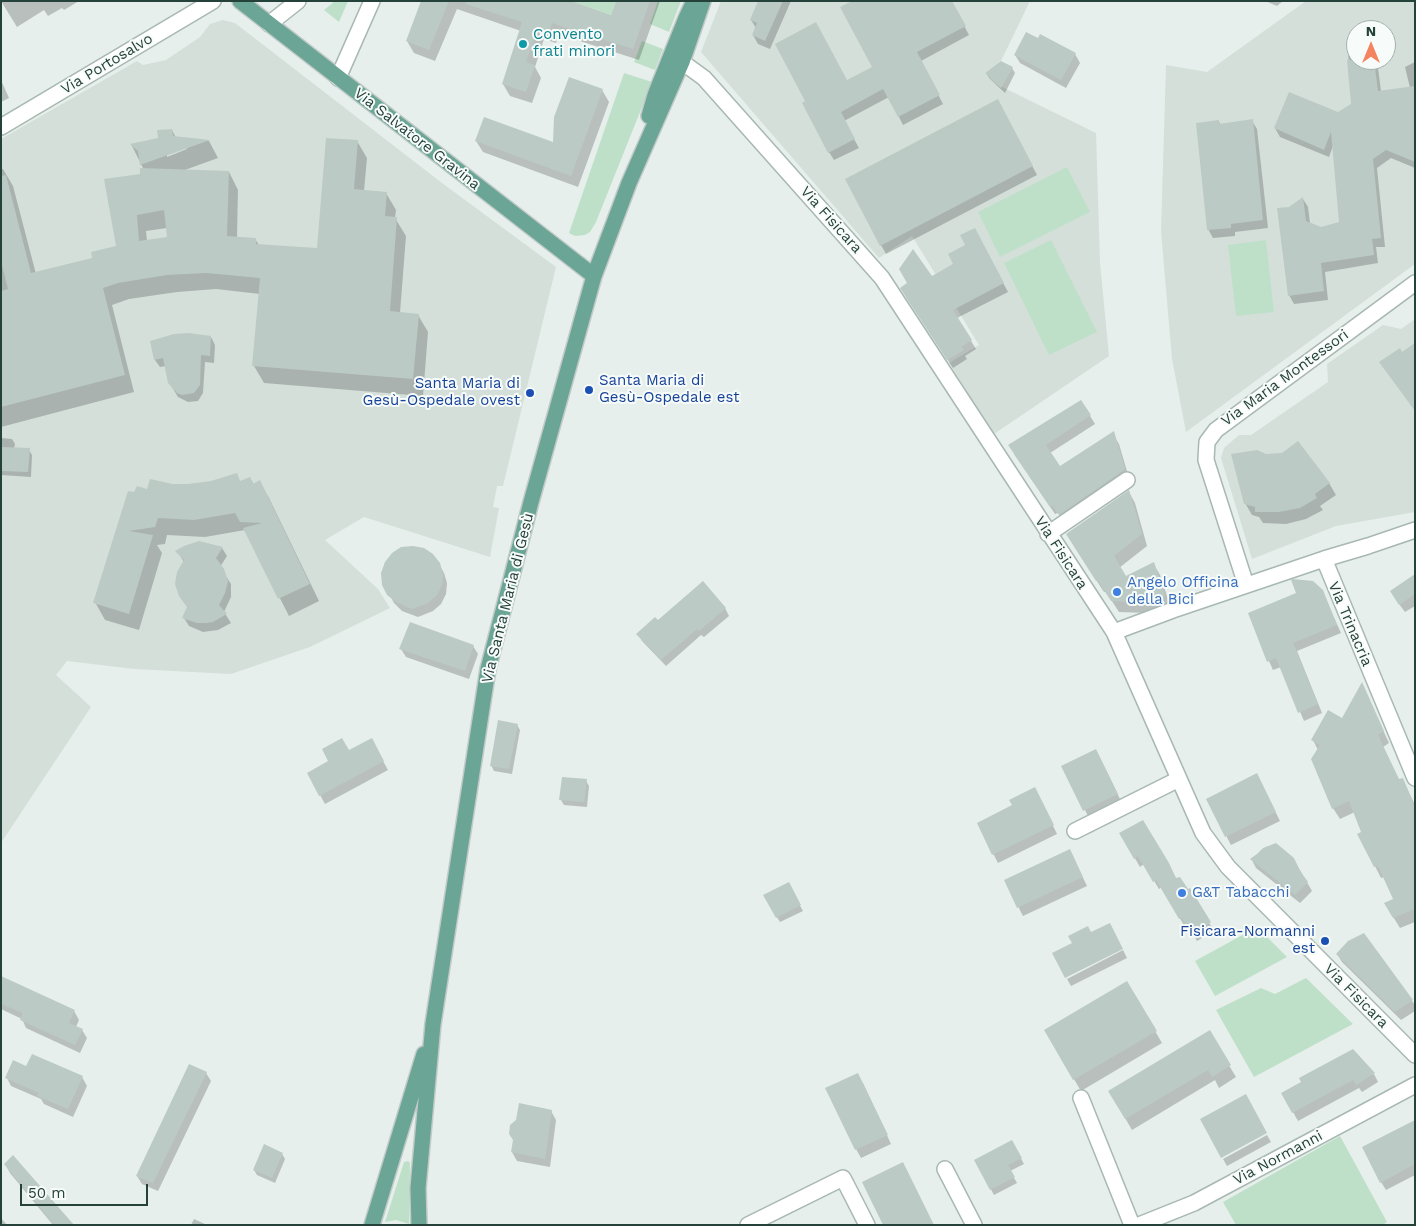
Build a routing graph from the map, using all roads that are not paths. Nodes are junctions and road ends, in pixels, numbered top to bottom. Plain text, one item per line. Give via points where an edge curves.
1 (213, 1) edge
2 (240, 1) edge
3 (298, 1) edge
4 (372, 1) edge
5 (694, 1) edge
6 (703, 1) edge
7 (269, 24) junction
8 (682, 62) junction
9 (338, 78) junction
10 (1, 127) edge
11 (630, 183) junction
12 (594, 276) junction
13 (1415, 283) edge
14 (1127, 480) dead end
15 (1415, 530) edge
16 (1048, 534) junction
17 (1324, 559) junction
18 (1238, 588) junction
19 (1114, 632) junction
20 (1415, 778) edge
21 (1179, 780) junction
22 (1075, 831) dead end
23 (433, 1024) junction
24 (1415, 1055) edge
25 (1415, 1085) edge
26 (1082, 1098) dead end
27 (945, 1169) dead end
28 (372, 1225) edge
29 (419, 1225) edge
30 (748, 1225) edge
31 (867, 1225) edge
32 (974, 1225) edge
33 (1132, 1225) edge
34 (1139, 1225) edge

1 - 10 street, Via Portosalvo
2 - 7 main road, Via Salvatore Gravina
3 - 7 street
4 - 9 street
5 - 11 main road via 655,95
6 - 8 main road
7 - 9 main road, Via Salvatore Gravina
8 - 11 main road
8 - 16 street, Via Fisicara via 704,78 882,278
9 - 12 main road, Via Salvatore Gravina
11 - 12 main road, Via Santa Maria di Gesù
12 - 23 main road, Via Santa Maria di Gesù via 488,669
13 - 18 street, Via Maria Montessori via 1216,430 1207,442 1206,460
14 - 16 street
15 - 17 street
16 - 19 street, Via Fisicara
17 - 18 street
17 - 20 street, Via Trinacria
18 - 19 street
19 - 21 street, Via Fisicara
21 - 22 street
21 - 24 street, Via Fisicara via 1202,833 1228,867
23 - 28 main road
23 - 29 main road via 418,1188
25 - 34 street, Via Normanni via 1194,1203
26 - 33 street
27 - 32 street
30 - 31 street via 843,1178

